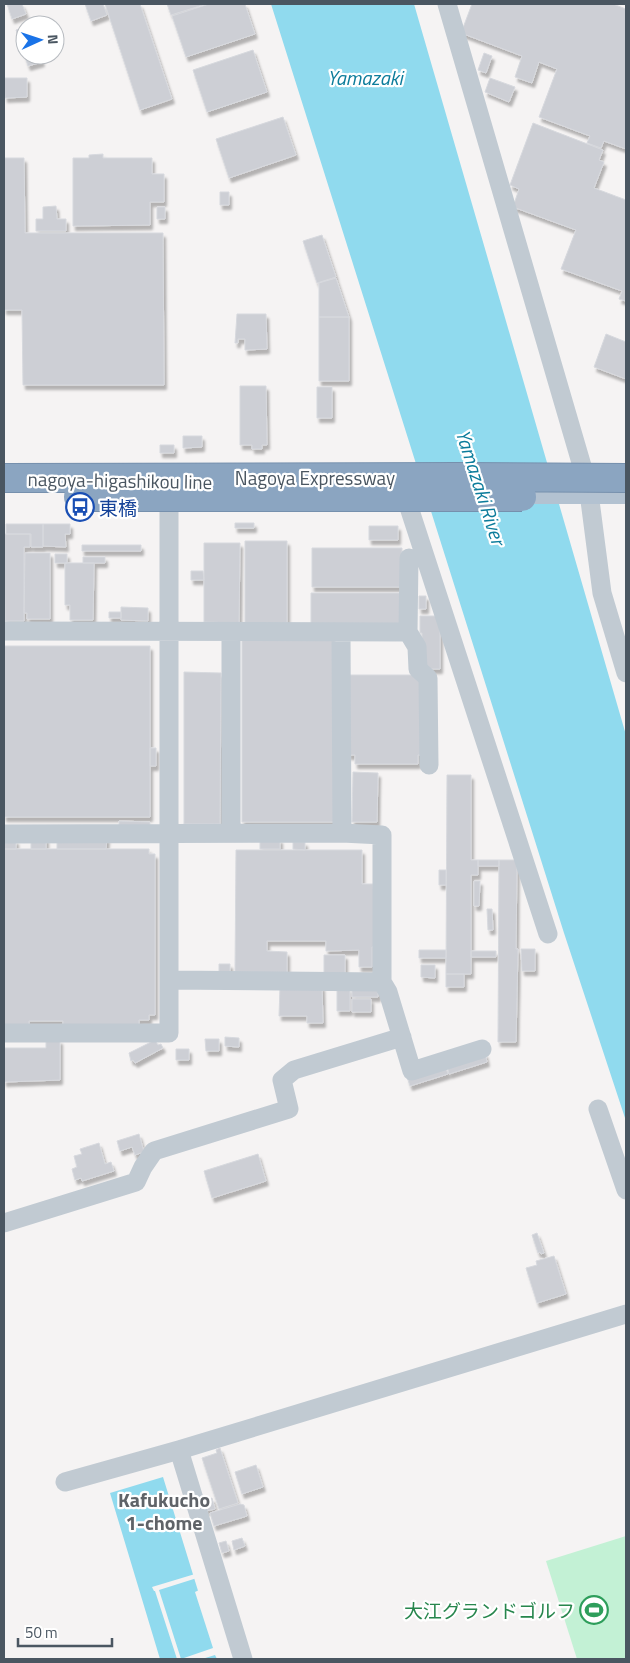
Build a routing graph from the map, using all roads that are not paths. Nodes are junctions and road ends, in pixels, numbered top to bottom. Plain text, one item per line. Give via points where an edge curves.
1 (447, 4) edge
2 (4, 478) edge
3 (626, 478) edge
4 (626, 484) edge
5 (583, 488) junction
6 (4, 489) edge
7 (411, 489) junction
8 (169, 490) junction
9 (626, 492) edge
10 (4, 496) edge
11 (626, 497) edge
12 (410, 558) dead end
13 (4, 631) edge
14 (169, 632) junction
15 (231, 632) junction
16 (341, 632) junction
17 (408, 632) junction
18 (626, 673) edge
19 (429, 765) dead end
20 (169, 833) junction
21 (232, 833) junction
22 (342, 833) junction
23 (4, 834) edge
24 (548, 934) dead end
25 (169, 980) junction
26 (382, 982) junction
27 (4, 1033) edge
28 (402, 1037) junction
29 (482, 1049) dead end
30 (598, 1109) dead end
31 (626, 1190) edge
32 (4, 1223) edge
33 (626, 1314) edge
34 (179, 1450) junction
35 (65, 1482) dead end
36 (243, 1659) edge

1 - 5 street
2 - 3 highway, Nagoya Expressway, bridge
2 - 7 main road, nagoya-higashikou line
4 - 5 main road, nagoya-higashikou line
5 - 7 main road, nagoya-higashikou line
5 - 9 main road, nagoya-higashikou line
5 - 18 street via 602,592
6 - 8 main road, nagoya-higashikou line
7 - 8 main road, nagoya-higashikou line
7 - 24 street
8 - 14 street
10 - 11 highway, Nagoya Expressway, bridge
12 - 17 street
13 - 14 street
14 - 15 street
14 - 20 street
15 - 16 street
15 - 21 street
16 - 17 street
16 - 22 street
17 - 19 street via 418,647 418,669 428,678
20 - 21 street
20 - 23 street
20 - 25 street
21 - 22 street
22 - 26 street via 382,835
25 - 26 street
25 - 27 street via 169,1033
26 - 28 street
28 - 29 street via 412,1071
28 - 32 street via 294,1070 282,1080 289,1109 154,1151 136,1182
30 - 31 street
33 - 34 street
34 - 35 street
34 - 36 street

